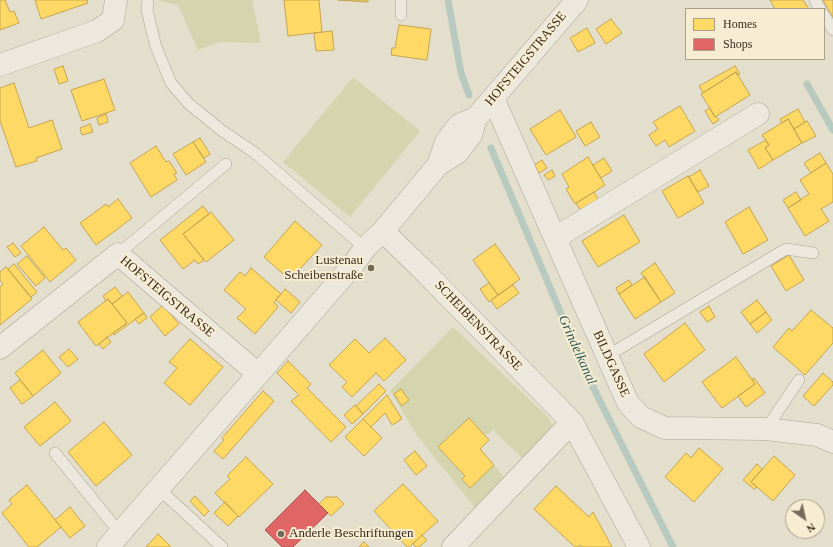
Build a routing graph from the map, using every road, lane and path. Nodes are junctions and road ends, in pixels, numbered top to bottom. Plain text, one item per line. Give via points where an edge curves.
1 (116, 0) edge
2 (148, 0) edge
3 (401, 0) edge
4 (566, 4) edge
5 (401, 15) dead end
6 (825, 17) edge
7 (833, 30) edge
8 (0, 65) edge
9 (493, 98) junction
10 (758, 114) dead end
11 (226, 164) dead end
12 (383, 231) junction
13 (555, 238) junction
14 (364, 248) junction
15 (813, 253) dead end
16 (118, 254) junction
17 (0, 348) edge
18 (607, 356) junction
19 (258, 374) junction
20 (799, 380) dead end
21 (572, 422) junction
22 (766, 429) junction
23 (833, 442) edge
24 (55, 453) dead end
25 (158, 488) junction
26 (114, 540) edge
27 (222, 547) edge
28 (453, 547) edge
29 (639, 547) edge

1 - 8 street via 112,20 97,31
2 - 14 lane via 156,47 171,83 188,103 255,153
3 - 5 lane
4 - 9 street, HOFSTEIGSTRASSE
6 - 7 lane
9 - 12 street, HOFSTEIGSTRASSE via 476,118 459,125 446,142 438,165
9 - 13 street, BILDGASSE
10 - 13 street
11 - 16 lane
12 - 14 street, HOFSTEIGSTRASSE
12 - 21 street, SCHEIBENSTRASSE
13 - 18 street, BILDGASSE
14 - 19 street, HOFSTEIGSTRASSE via 353,265
15 - 18 lane via 786,249
16 - 17 street, HOFSTEIGSTRASSE
16 - 19 street, HOFSTEIGSTRASSE
18 - 22 street, BILDGASSE via 628,403 641,417 664,428
19 - 25 street, HOFSTEIGSTRASSE
20 - 22 lane
21 - 28 street
21 - 29 street, SCHEIBENSTRASSE
22 - 23 street, BILDGASSE via 817,434
24 - 26 lane
25 - 26 street, HOFSTEIGSTRASSE
25 - 27 lane

